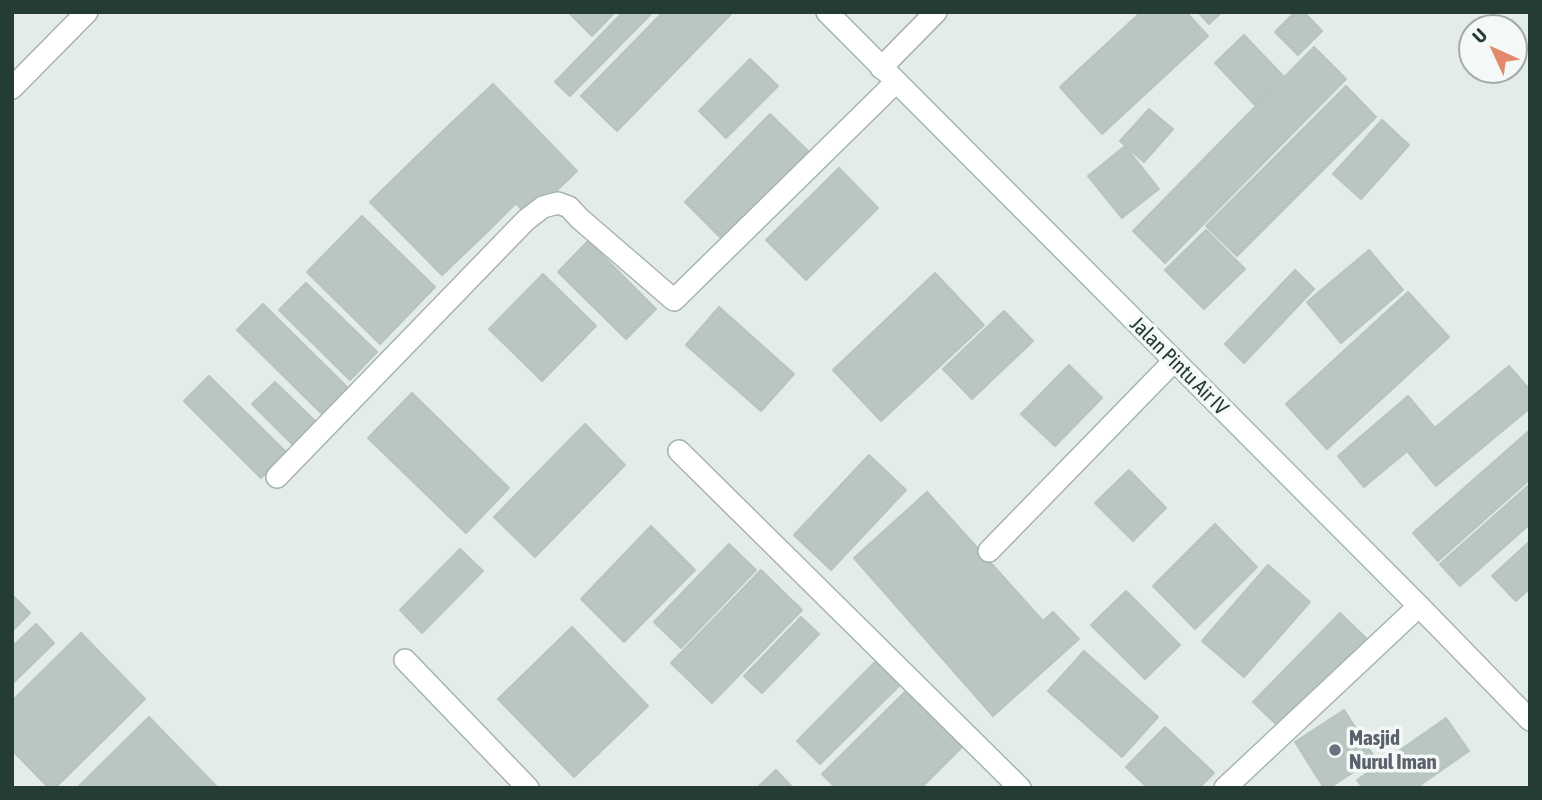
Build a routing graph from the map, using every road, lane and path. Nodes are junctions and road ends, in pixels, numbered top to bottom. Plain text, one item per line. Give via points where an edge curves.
1 (86, 12) edge
2 (827, 12) edge
3 (936, 12) edge
4 (888, 75) junction
5 (12, 88) edge
6 (1174, 361) junction
7 (679, 451) dead end
8 (278, 477) dead end
9 (989, 551) dead end
10 (1419, 606) junction
11 (405, 660) dead end
12 (1530, 720) edge
13 (528, 788) edge
14 (1020, 788) edge
15 (1225, 788) edge

1 - 5 street
2 - 4 street, Jalan Pintu Air IV
3 - 4 street
4 - 6 street, Jalan Pintu Air IV
4 - 8 street via 674,300 569,207 558,203 543,207
6 - 9 street
6 - 10 street, Jalan Pintu Air IV
7 - 14 street
10 - 12 street, Jalan Pintu Air IV
10 - 15 street
11 - 13 street

